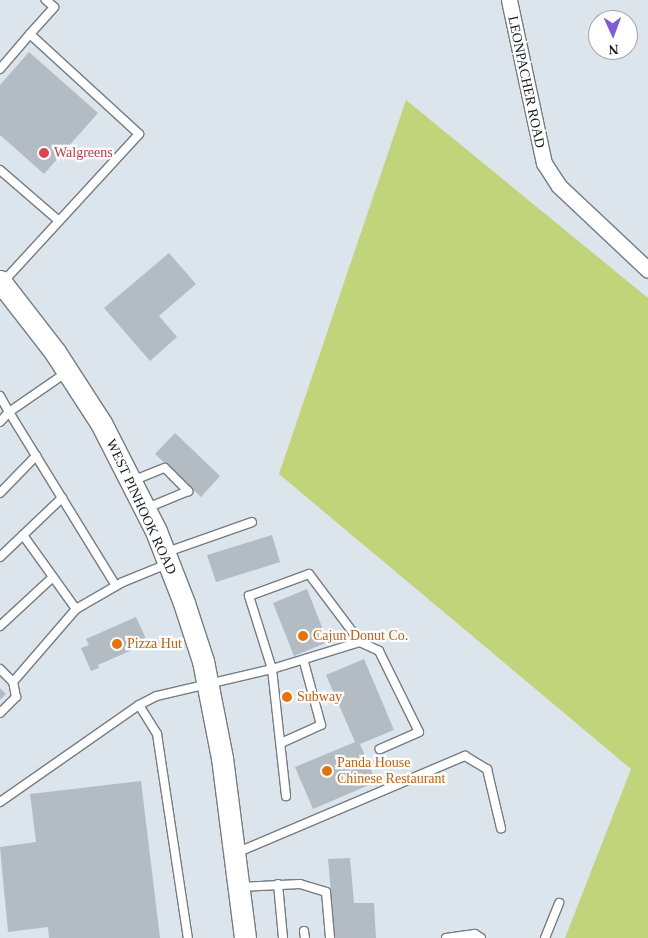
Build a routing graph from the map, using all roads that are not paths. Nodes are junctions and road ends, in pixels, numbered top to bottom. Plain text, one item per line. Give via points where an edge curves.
1 (46, 0) edge
2 (509, 0) edge
3 (30, 34) junction
4 (0, 68) edge
5 (0, 170) edge
6 (59, 221) junction
7 (648, 270) edge
8 (1, 282) edge
9 (68, 371) junction
10 (0, 396) edge
11 (9, 412) junction
12 (0, 422) edge
13 (36, 456) junction
14 (132, 481) junction
15 (0, 493) edge
16 (62, 498) junction
17 (145, 509) junction
18 (252, 522) dead end
19 (23, 535) junction
20 (0, 557) edge
21 (167, 558) junction
22 (53, 576) junction
23 (116, 586) junction
24 (76, 609) junction
25 (0, 626) edge
26 (360, 642) junction
27 (304, 662) junction
28 (0, 669) edge
29 (272, 669) junction
30 (13, 682) junction
31 (208, 684) junction
32 (139, 705) junction
33 (0, 713) edge
34 (281, 743) junction
35 (380, 749) dead end
36 (286, 796) dead end
37 (0, 802) edge
38 (501, 828) dead end
39 (236, 853) junction
40 (278, 884) junction
41 (240, 887) junction
42 (559, 904) dead end
43 (188, 938) edge
44 (245, 938) edge
45 (283, 938) edge
46 (330, 938) edge
47 (446, 938) edge
48 (482, 938) edge
49 (544, 938) edge

1 - 3 lane via 54,7
2 - 7 street, LEONPACHER ROAD via 544,163 559,186
3 - 4 lane
3 - 6 lane via 139,134
5 - 6 lane
6 - 8 lane
8 - 9 main road, WEST PINHOOK ROAD
9 - 11 lane
9 - 14 main road, WEST PINHOOK ROAD
10 - 11 lane
11 - 12 lane
11 - 13 lane
13 - 15 lane
13 - 16 lane
14 - 17 main road, WEST PINHOOK ROAD
14 - 17 lane via 165,468 188,491
16 - 19 lane
16 - 23 lane
17 - 21 main road, WEST PINHOOK ROAD
18 - 21 lane
19 - 20 lane
19 - 22 lane
21 - 23 lane
21 - 31 main road, WEST PINHOOK ROAD
22 - 24 lane
22 - 25 lane
23 - 24 lane
24 - 30 lane
26 - 27 lane
26 - 29 lane via 309,574 249,596
26 - 35 lane via 379,652 419,732
27 - 29 lane
27 - 34 lane via 321,725
28 - 30 lane
29 - 31 lane
29 - 34 lane
30 - 33 lane via 16,697
31 - 32 lane via 157,696
31 - 39 main road, WEST PINHOOK ROAD
32 - 37 lane
32 - 43 lane via 157,734
34 - 36 lane
38 - 39 lane via 487,769 465,756
39 - 41 main road, WEST PINHOOK ROAD
40 - 41 lane
40 - 45 lane
40 - 46 lane via 326,892
41 - 44 main road, WEST PINHOOK ROAD
42 - 49 lane
47 - 48 lane via 475,934

